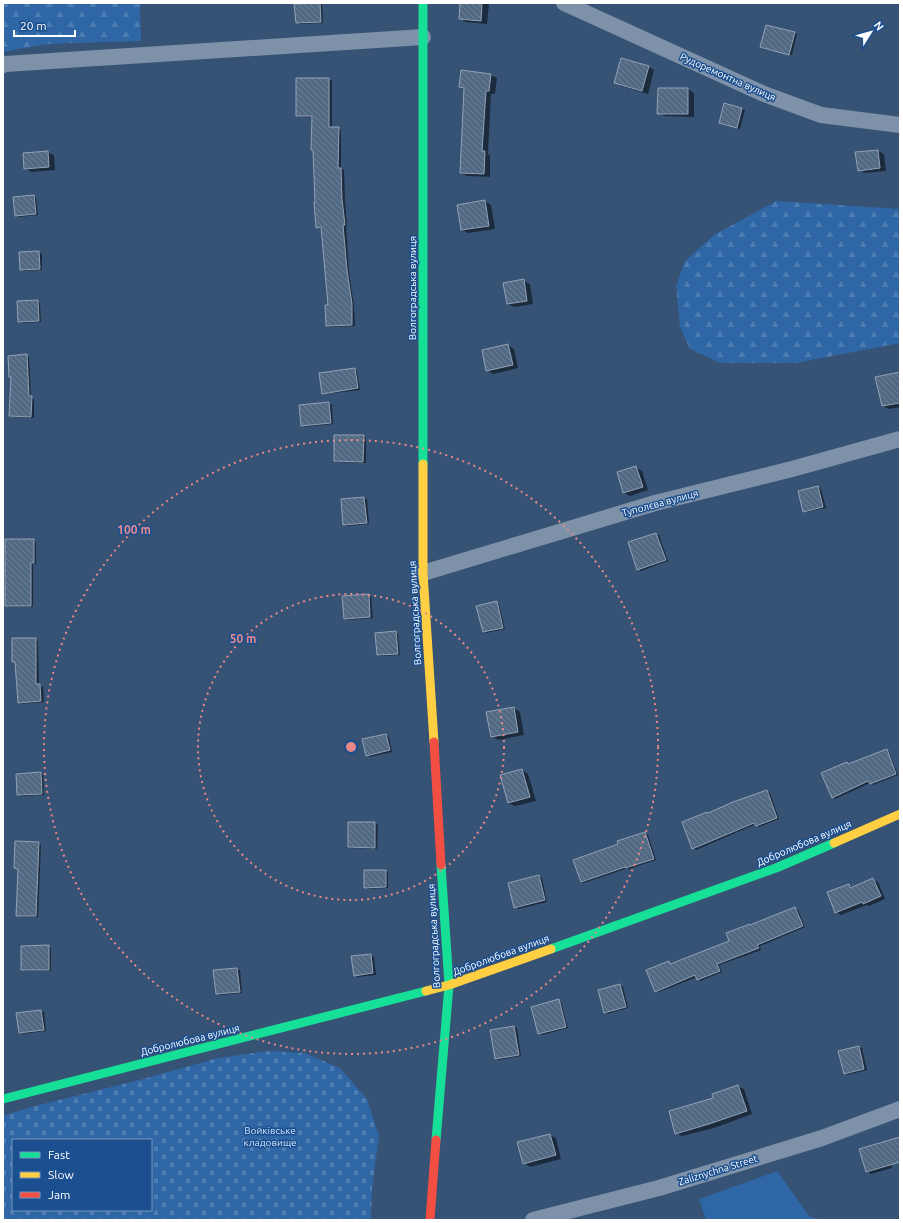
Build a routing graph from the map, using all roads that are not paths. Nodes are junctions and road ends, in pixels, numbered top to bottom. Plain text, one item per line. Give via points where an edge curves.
1 (423, 3) edge
2 (564, 3) edge
3 (424, 37) junction
4 (3, 65) edge
5 (900, 125) edge
6 (900, 439) edge
7 (423, 574) junction
8 (900, 814) edge
9 (449, 985) junction
10 (3, 1099) edge
11 (900, 1109) edge
12 (430, 1220) edge
13 (533, 1220) edge

1 - 3 street, Волгоградська вулиця
2 - 5 street, Рудоремонтна вулиця via 764,94 821,116
3 - 4 street
3 - 7 street, Волгоградська вулиця
6 - 7 street, Туполєва вулиця via 655,503
7 - 9 street, Волгоградська вулиця
8 - 9 street, Добролюбова вулиця via 776,868
9 - 10 street, Добролюбова вулиця
9 - 12 street, Волгоградська вулиця
11 - 13 street, Zaliznychna Street via 822,1138 666,1185

